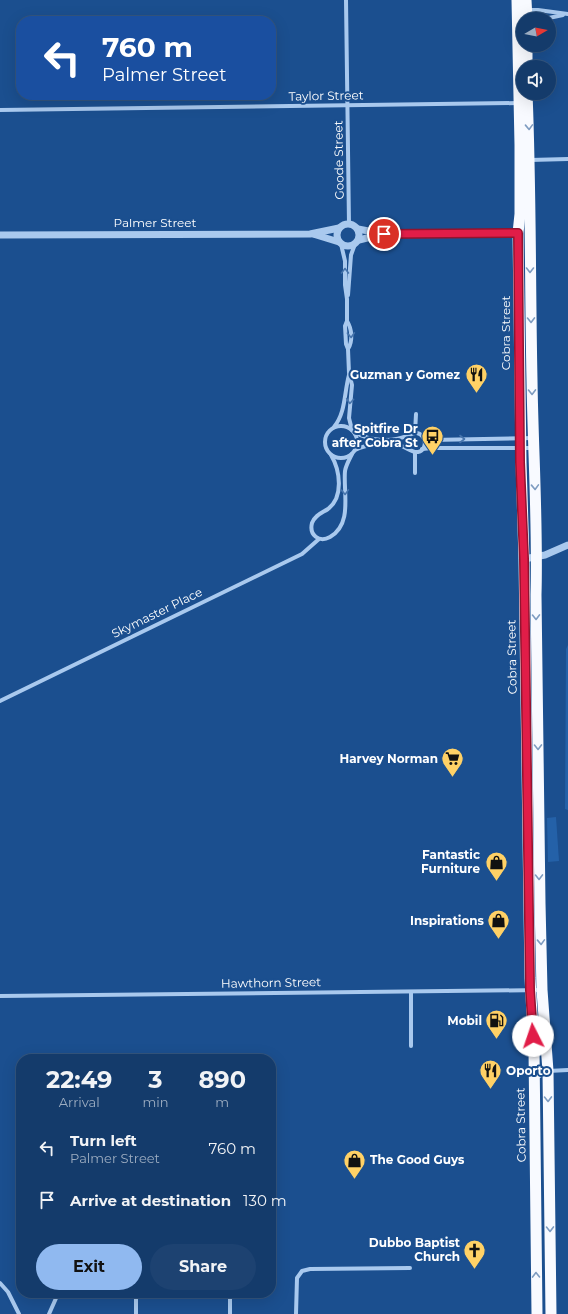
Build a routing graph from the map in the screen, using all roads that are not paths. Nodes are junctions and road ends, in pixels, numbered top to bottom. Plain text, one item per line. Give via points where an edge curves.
1 (346, 0) edge
2 (518, 0) edge
3 (526, 10) edge
4 (519, 12) edge
5 (566, 14) edge
6 (556, 16) edge
7 (522, 52) edge
8 (523, 100) edge
9 (527, 100) edge
10 (519, 103) junction
11 (348, 106) junction
12 (0, 110) edge
13 (520, 145) junction
14 (568, 159) edge
15 (530, 160) junction
16 (529, 206) junction
17 (520, 214) junction
18 (349, 224) junction
19 (339, 228) junction
20 (358, 229) junction
21 (518, 233) junction
22 (310, 234) junction
23 (384, 234) junction
24 (0, 235) edge
25 (357, 242) junction
26 (340, 243) junction
27 (347, 299) junction
28 (349, 373) junction
29 (416, 414) dead end
30 (334, 427) junction
31 (353, 431) junction
32 (415, 433) junction
33 (410, 435) junction
34 (424, 437) junction
35 (520, 443) junction
36 (534, 443) junction
37 (408, 449) junction
38 (422, 449) junction
39 (355, 450) junction
40 (416, 452) junction
41 (352, 454) junction
42 (332, 455) junction
43 (415, 473) dead end
44 (319, 539) junction
45 (568, 545) edge
46 (537, 558) junction
47 (524, 559) junction
48 (0, 701) edge
49 (530, 990) junction
50 (542, 990) junction
51 (411, 992) junction
52 (0, 996) edge
53 (411, 1046) dead end
54 (568, 1070) edge
55 (548, 1071) junction
56 (534, 1080) junction
57 (410, 1268) dead end
58 (0, 1283) edge
59 (56, 1298) edge
60 (136, 1298) edge
61 (230, 1298) edge
62 (19, 1314) edge
63 (49, 1314) edge
64 (136, 1314) edge
65 (230, 1314) edge
66 (296, 1314) edge
67 (537, 1314) edge
68 (551, 1314) edge

1 - 11 street, Goode Street
2 - 4 highway, Cobra Street
3 - 5 street
5 - 6 street
7 - 10 highway, Cobra Street
8 - 10 street
9 -> 15 highway, Cobra Street
10 - 11 street, Taylor Street
10 - 13 highway, Cobra Street
11 - 12 street, Taylor Street
11 - 18 street, Goode Street
13 - 15 highway via 523,154
13 - 17 highway, Cobra Street
14 - 15 street
15 - 16 highway, Cobra Street
15 - 17 highway via 523,167
16 - 21 highway via 527,225
16 -> 36 highway, Cobra Street
17 - 21 highway, Cobra Street
18 - 19 street
18 - 20 street
19 - 22 street, Palmer Street
19 - 26 street via 337,236
20 - 23 street
20 - 25 street via 360,237
21 - 23 street
21 - 35 highway, Cobra Street
22 - 24 street, Palmer Street
22 - 26 street, Palmer Street
23 - 25 street
25 - 26 street via 350,246
25 - 27 street via 351,255
27 -> 26 street via 345,261
27 - 28 street via 345,326
28 - 30 street via 343,411
28 -> 31 street via 352,385 350,418
29 - 32 street
30 - 31 street via 343,425
30 - 42 street via 325,438 326,448
31 - 33 street via 363,437 375,439 402,439
31 - 39 street via 357,441
32 - 33 street
32 - 34 street
33 - 37 street via 406,440
34 -> 35 street via 431,440
34 - 38 street via 425,444
35 - 36 street
35 - 36 street
35 - 38 street
35 - 47 highway, Cobra Street
36 -> 46 highway, Cobra Street
37 - 39 street via 402,446 375,444
37 - 40 street
38 - 40 street
39 - 41 street
40 - 43 street
41 - 42 street via 342,458
41 -> 44 street, Skymaster Place via 345,472 346,510 342,522 334,534 326,539
42 - 44 street via 337,468 338,490 332,505 318,514 312,522 312,532
44 - 48 street, Skymaster Place via 302,554
45 - 46 street
46 - 47 street
46 -> 50 highway, Cobra Street
47 - 49 highway, Cobra Street
49 - 50 street, Hawthorn Street
49 - 51 street, Hawthorn Street
49 - 56 highway, Cobra Street
50 - 55 highway, Cobra Street
51 - 52 street, Hawthorn Street
51 - 53 street
54 - 55 street
55 - 56 street
55 -> 68 highway, Cobra Street
67 -> 56 highway, Cobra Street
57 - 66 street via 302,1271 297,1278
58 - 62 street via 8,1292
59 - 63 street
60 - 64 street
61 - 65 street

